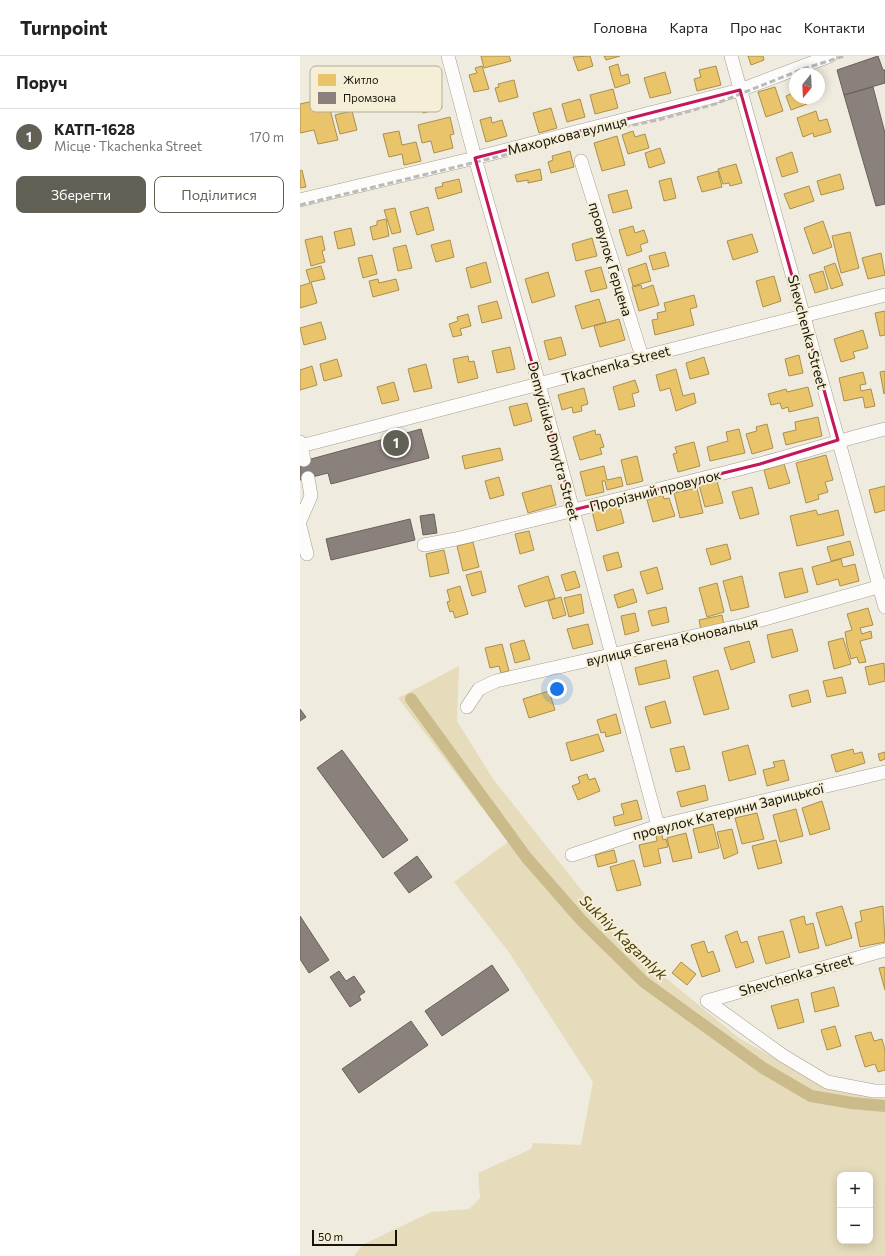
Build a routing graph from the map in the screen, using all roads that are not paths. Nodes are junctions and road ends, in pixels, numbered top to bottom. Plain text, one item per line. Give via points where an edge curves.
1 (448, 56) edge
2 (731, 56) edge
3 (830, 56) edge
4 (740, 90) junction
5 (475, 158) junction
6 (581, 161) dead end
7 (300, 200) edge
8 (885, 295) edge
9 (805, 316) junction
10 (642, 357) junction
11 (539, 384) junction
12 (885, 429) edge
13 (838, 440) junction
14 (301, 444) edge
15 (304, 460) dead end
16 (308, 478) dead end
17 (306, 497) edge
18 (573, 510) junction
19 (300, 521) edge
20 (300, 526) edge
21 (424, 545) dead end
22 (307, 554) dead end
23 (882, 586) edge
24 (885, 608) edge
25 (612, 656) junction
26 (467, 707) dead end
27 (885, 772) edge
28 (658, 826) junction
29 (572, 855) dead end
30 (885, 950) edge
31 (885, 1091) edge

1 - 5 street, Demydiuka Dmytra Street
2 - 4 street, Shevchenka Street
3 - 4 street, Махоркова вулиця
4 - 5 street, Махоркова вулиця
4 - 9 street, Shevchenka Street
5 - 7 street, Махоркова вулиця
5 - 11 street, Demydiuka Dmytra Street
6 - 10 street, провулок Герцена
8 - 9 street, Tkachenka Street
9 - 10 street, Tkachenka Street
9 - 13 street, Shevchenka Street
10 - 11 street, Tkachenka Street
11 - 14 street, Tkachenka Street
11 - 18 street, Demydiuka Dmytra Street
12 - 13 street, Прорізний провулок
13 - 18 street, Прорізний провулок via 819,448 767,462
13 - 23 street, Shevchenka Street
14 - 15 street
16 - 17 street
17 - 19 street
18 - 21 street, Прорізний провулок
18 - 25 street, Demydiuka Dmytra Street
20 - 22 street
23 - 24 street, Shevchenka Street
23 - 25 street, вулиця Євгена Коновальця via 743,626
25 - 26 street, вулиця Євгена Коновальця via 496,681 479,689
25 - 28 street, Demydiuka Dmytra Street
27 - 28 street, провулок Катерини Зарицької
28 - 29 street, провулок Катерини Зарицької
30 - 31 street, Shevchenka Street via 707,1001 782,1055 827,1082

